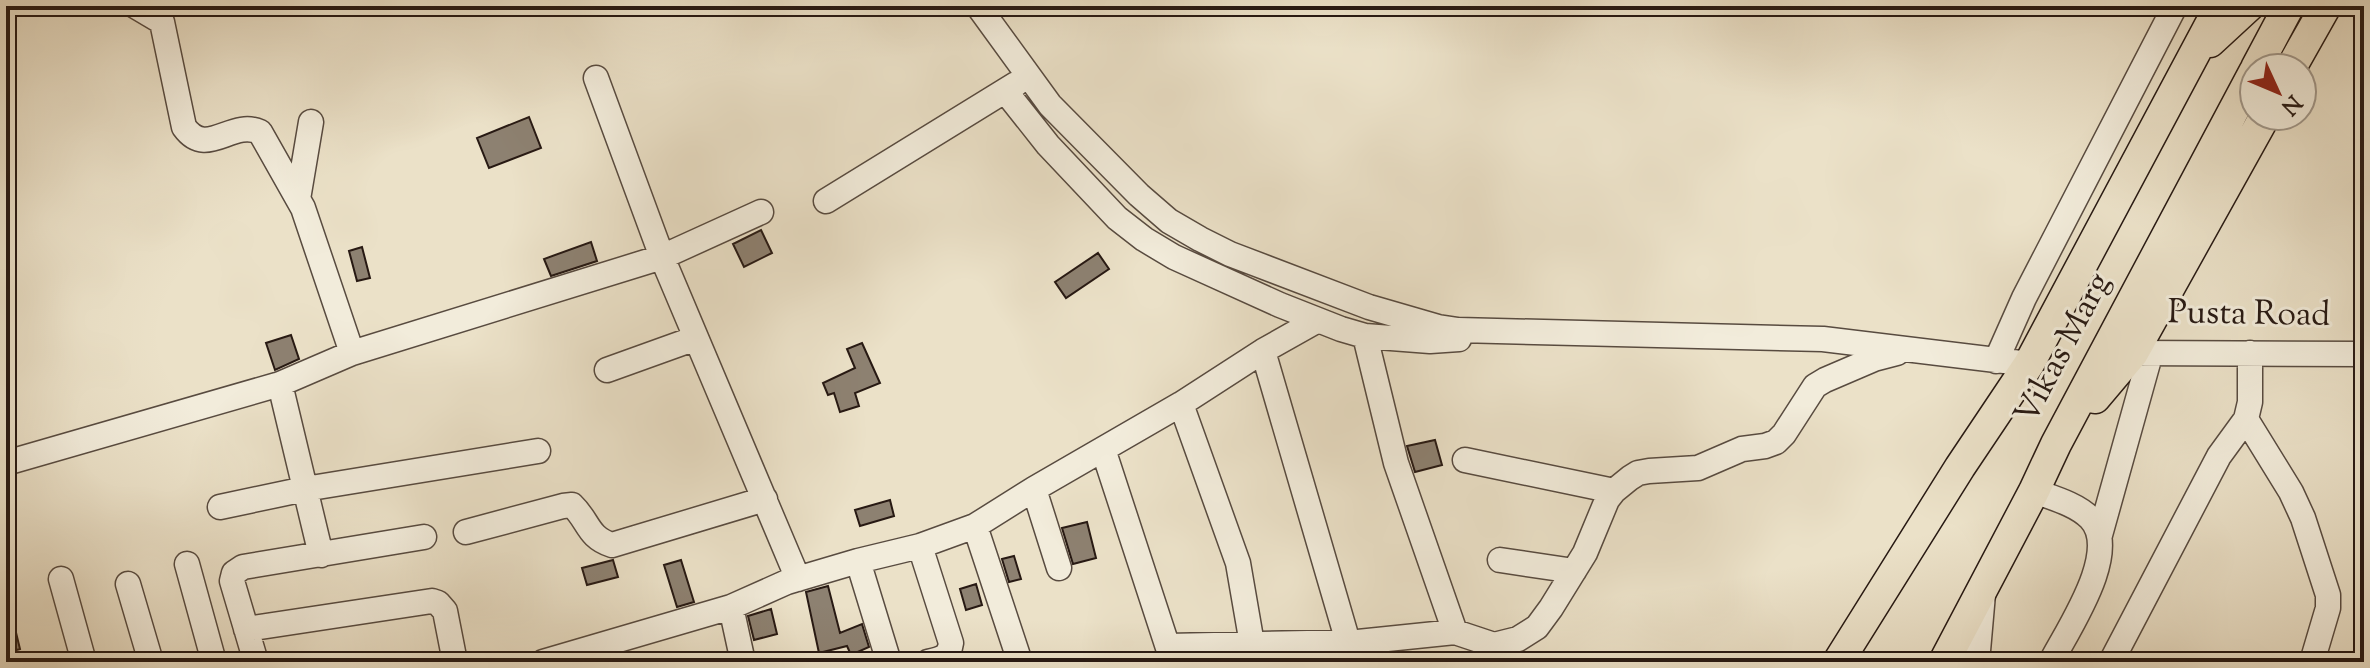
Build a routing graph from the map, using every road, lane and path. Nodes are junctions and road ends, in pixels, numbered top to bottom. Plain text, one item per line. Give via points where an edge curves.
1 (135, 6) edge
2 (978, 6) edge
3 (2175, 6) edge
4 (2220, 6) edge
5 (2249, 6) edge
6 (2289, 6) edge
7 (2326, 6) edge
8 (2265, 52) edge
9 (2300, 52) edge
10 (2191, 60) junction
11 (1028, 75) junction
12 (596, 78) dead end
13 (1006, 92) junction
14 (2238, 102) edge
15 (311, 122) dead end
16 (2257, 132) edge
17 (298, 199) junction
18 (826, 201) dead end
19 (761, 212) dead end
20 (662, 257) junction
21 (1318, 320) junction
22 (1537, 333) junction
23 (1365, 336) junction
24 (696, 338) junction
25 (1907, 350) junction
26 (1263, 351) junction
27 (2142, 352) junction
28 (352, 353) junction
29 (2250, 353) junction
30 (2364, 354) edge
31 (1996, 361) junction
32 (2029, 364) junction
33 (607, 370) dead end
34 (280, 384) junction
35 (1181, 404) junction
36 (2246, 419) junction
37 (2056, 444) junction
38 (1103, 449) junction
39 (538, 451) dead end
40 (1465, 460) dead end
41 (6, 463) edge
42 (305, 489) junction
43 (1034, 489) junction
44 (1614, 491) junction
45 (2034, 491) junction
46 (765, 499) junction
47 (220, 507) dead end
48 (975, 526) junction
49 (466, 532) dead end
50 (2100, 535) junction
51 (424, 537) dead end
52 (920, 546) junction
53 (321, 555) junction
54 (1500, 560) dead end
55 (858, 561) junction
56 (187, 564) dead end
57 (1059, 568) dead end
58 (1574, 571) junction
59 (61, 579) dead end
60 (798, 579) junction
61 (128, 584) dead end
62 (1984, 587) junction
63 (731, 607) junction
64 (246, 629) junction
65 (1455, 632) junction
66 (1348, 642) junction
67 (1252, 644) junction
68 (1495, 653) edge
69 (1170, 654) edge
70 (84, 662) edge
71 (151, 662) edge
72 (214, 662) edge
73 (256, 662) edge
74 (455, 662) edge
75 (543, 662) edge
76 (743, 662) edge
77 (891, 662) edge
78 (928, 662) edge
79 (1020, 662) edge
80 (1838, 662) edge
81 (1944, 662) edge
82 (1977, 662) edge
83 (2051, 662) edge
84 (2111, 662) edge
85 (2312, 662) edge

1 - 17 street via 165,29 184,127 191,137 260,132
2 - 11 street
3 - 31 street
4 - 10 main road
5 - 10 main road
6 - 8 main road, Vikas Marg
7 - 9 main road
10 - 32 main road
11 - 13 street
11 - 22 street via 1050,105 1139,195 1200,239 1369,307 1438,327
12 - 20 street
13 - 18 street
13 - 21 street via 1048,145 1144,239
14 - 37 main road, Vikas Marg
15 - 17 street
16 - 27 main road, Pusta Road
17 - 28 street
19 - 20 street
20 - 24 street
20 - 28 street
21 - 23 street
21 - 26 street
22 - 23 street via 1430,341
22 - 25 street via 1823,339
23 - 65 street via 1396,463
24 - 33 street
24 - 46 street
25 - 31 street
25 - 44 street via 1815,386 1776,442 1742,449 1698,468 1638,473
26 - 35 street
26 - 66 street
27 - 29 street, Pusta Road
27 - 37 main road, Pusta Road
27 - 50 street
28 - 34 street
29 - 30 street, Pusta Road
29 - 36 street
31 - 32 street
32 - 80 main road
34 - 41 street
34 - 42 street
35 - 38 street
35 - 67 street via 1238,563
36 - 84 street via 2219,456
36 - 85 street via 2291,492 2328,595
37 - 45 main road, Vikas Marg
38 - 43 street
38 - 69 street
39 - 42 street
40 - 44 street
42 - 47 street
42 - 53 street
43 - 48 street
43 - 57 street
44 - 58 street
45 - 50 street via 2076,507
45 - 62 main road, Vikas Marg
46 - 49 street via 612,545 599,541 572,505
46 - 60 street
48 - 52 street
48 - 79 street
50 - 83 street via 2095,576
51 - 53 street
52 - 55 street
52 - 78 street via 951,643 944,659
53 - 64 street via 243,567 234,573
54 - 58 street
55 - 60 street
55 - 77 street
56 - 72 street
58 - 68 street via 1537,627
59 - 70 street
60 - 63 street
61 - 71 street
62 - 81 main road, Vikas Marg
62 - 82 street
63 - 75 street
63 - 76 street
64 - 73 street
64 - 74 street via 432,601 445,611
65 - 66 street
65 - 68 street
66 - 67 street
67 - 69 street

